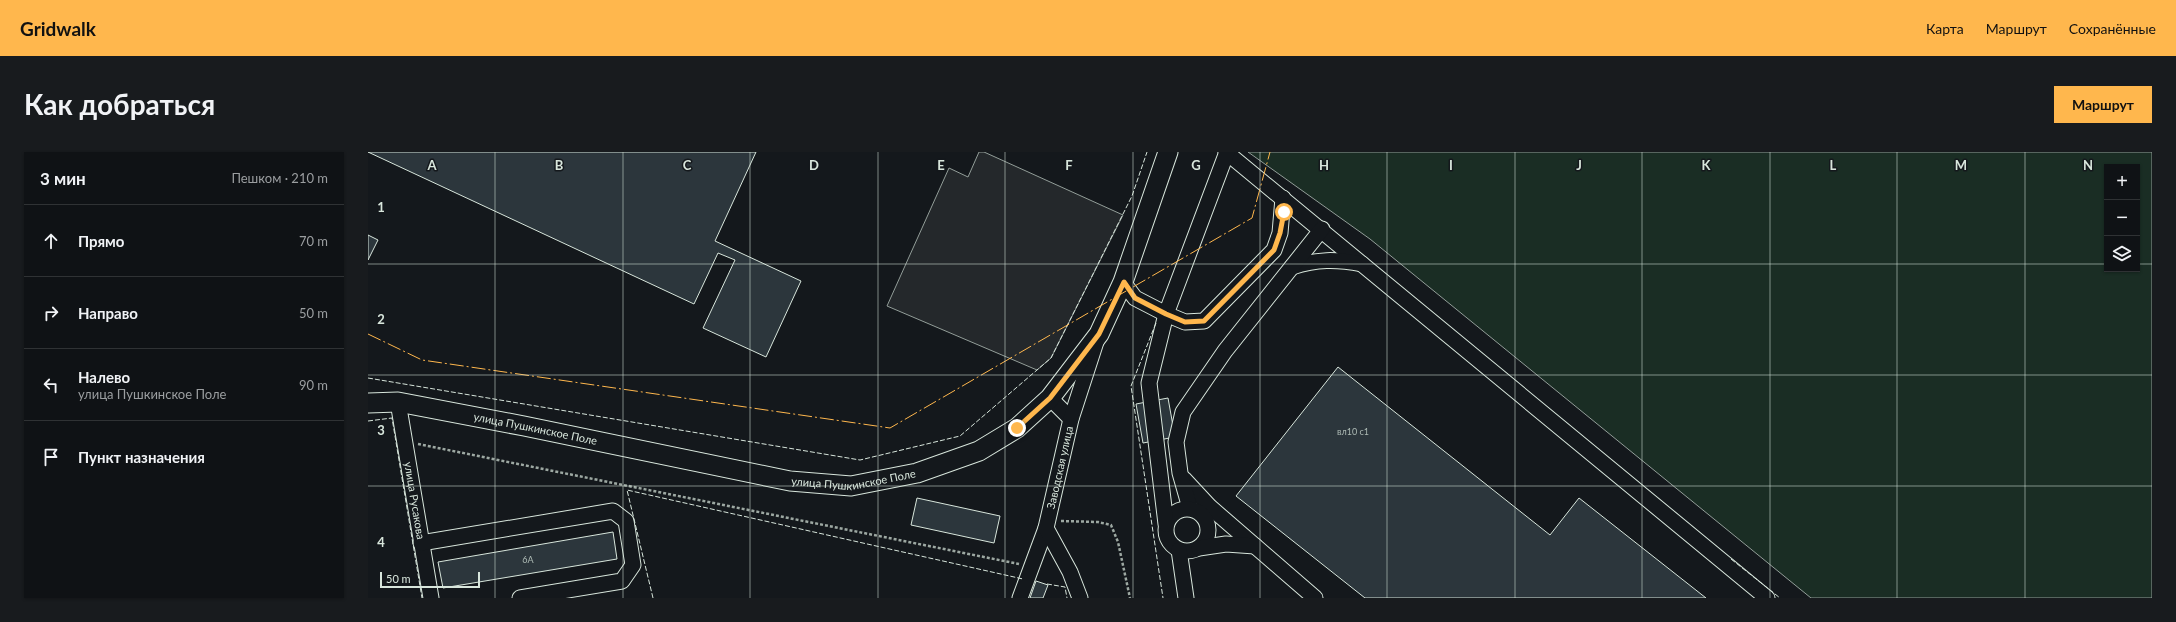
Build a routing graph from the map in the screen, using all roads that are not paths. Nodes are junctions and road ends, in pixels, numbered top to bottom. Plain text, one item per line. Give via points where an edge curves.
1 (1168, 152) edge
2 (1227, 152) edge
3 (1283, 198) junction
4 (1322, 229) junction
5 (1363, 264) junction
6 (1292, 267) junction
7 (1124, 282) junction
8 (1166, 314) junction
9 (1099, 334) junction
10 (1050, 398) junction
11 (398, 402) junction
12 (368, 403) edge
13 (1071, 419) junction
14 (1180, 473) junction
15 (1190, 508) junction
16 (1206, 520) junction
17 (1047, 524) junction
18 (1166, 524) junction
19 (421, 544) junction
20 (1255, 546) junction
21 (1199, 548) junction
22 (1179, 550) junction
23 (431, 598) edge
24 (520, 598) edge
25 (1020, 598) edge
26 (1080, 598) edge
27 (1186, 598) edge
28 (1315, 598) edge
29 (1767, 598) edge

1 - 7 main road, улица Пушкинское Поле
2 - 3 street
2 - 8 street
3 - 4 street
3 - 8 street via 1280,233 1274,250 1204,321 1185,322
4 - 5 street
4 - 6 street
5 - 6 street via 1329,259 1312,260
5 - 29 street
6 - 14 street via 1224,351 1183,412 1176,442
7 - 8 street via 1135,298
7 - 9 main road, улица Пушкинское Поле
8 - 18 street via 1149,383
9 - 10 main road, улица Пушкинское Поле
9 - 13 street, Заводская улица
10 - 11 main road, улица Пушкинское Поле via 1017,428 979,451 917,473 851,486 790,481
10 - 13 street
11 - 12 main road, улица Пушкинское Поле
11 - 19 street, улица Русакова
13 - 17 street, Заводская улица
14 - 15 street
14 - 20 street via 1210,507
15 - 16 street via 1200,512
15 - 18 street via 1180,509 1171,515
16 - 20 street via 1230,530
16 - 21 street via 1209,530 1206,540
17 - 25 street, Заводская улица
17 - 26 street
18 - 22 street via 1166,535 1171,544
19 - 23 street, улица Русакова
19 - 24 street via 613,511 626,521 633,565 622,581
20 - 21 street via 1226,544
20 - 28 street
21 - 22 street
22 - 27 street

